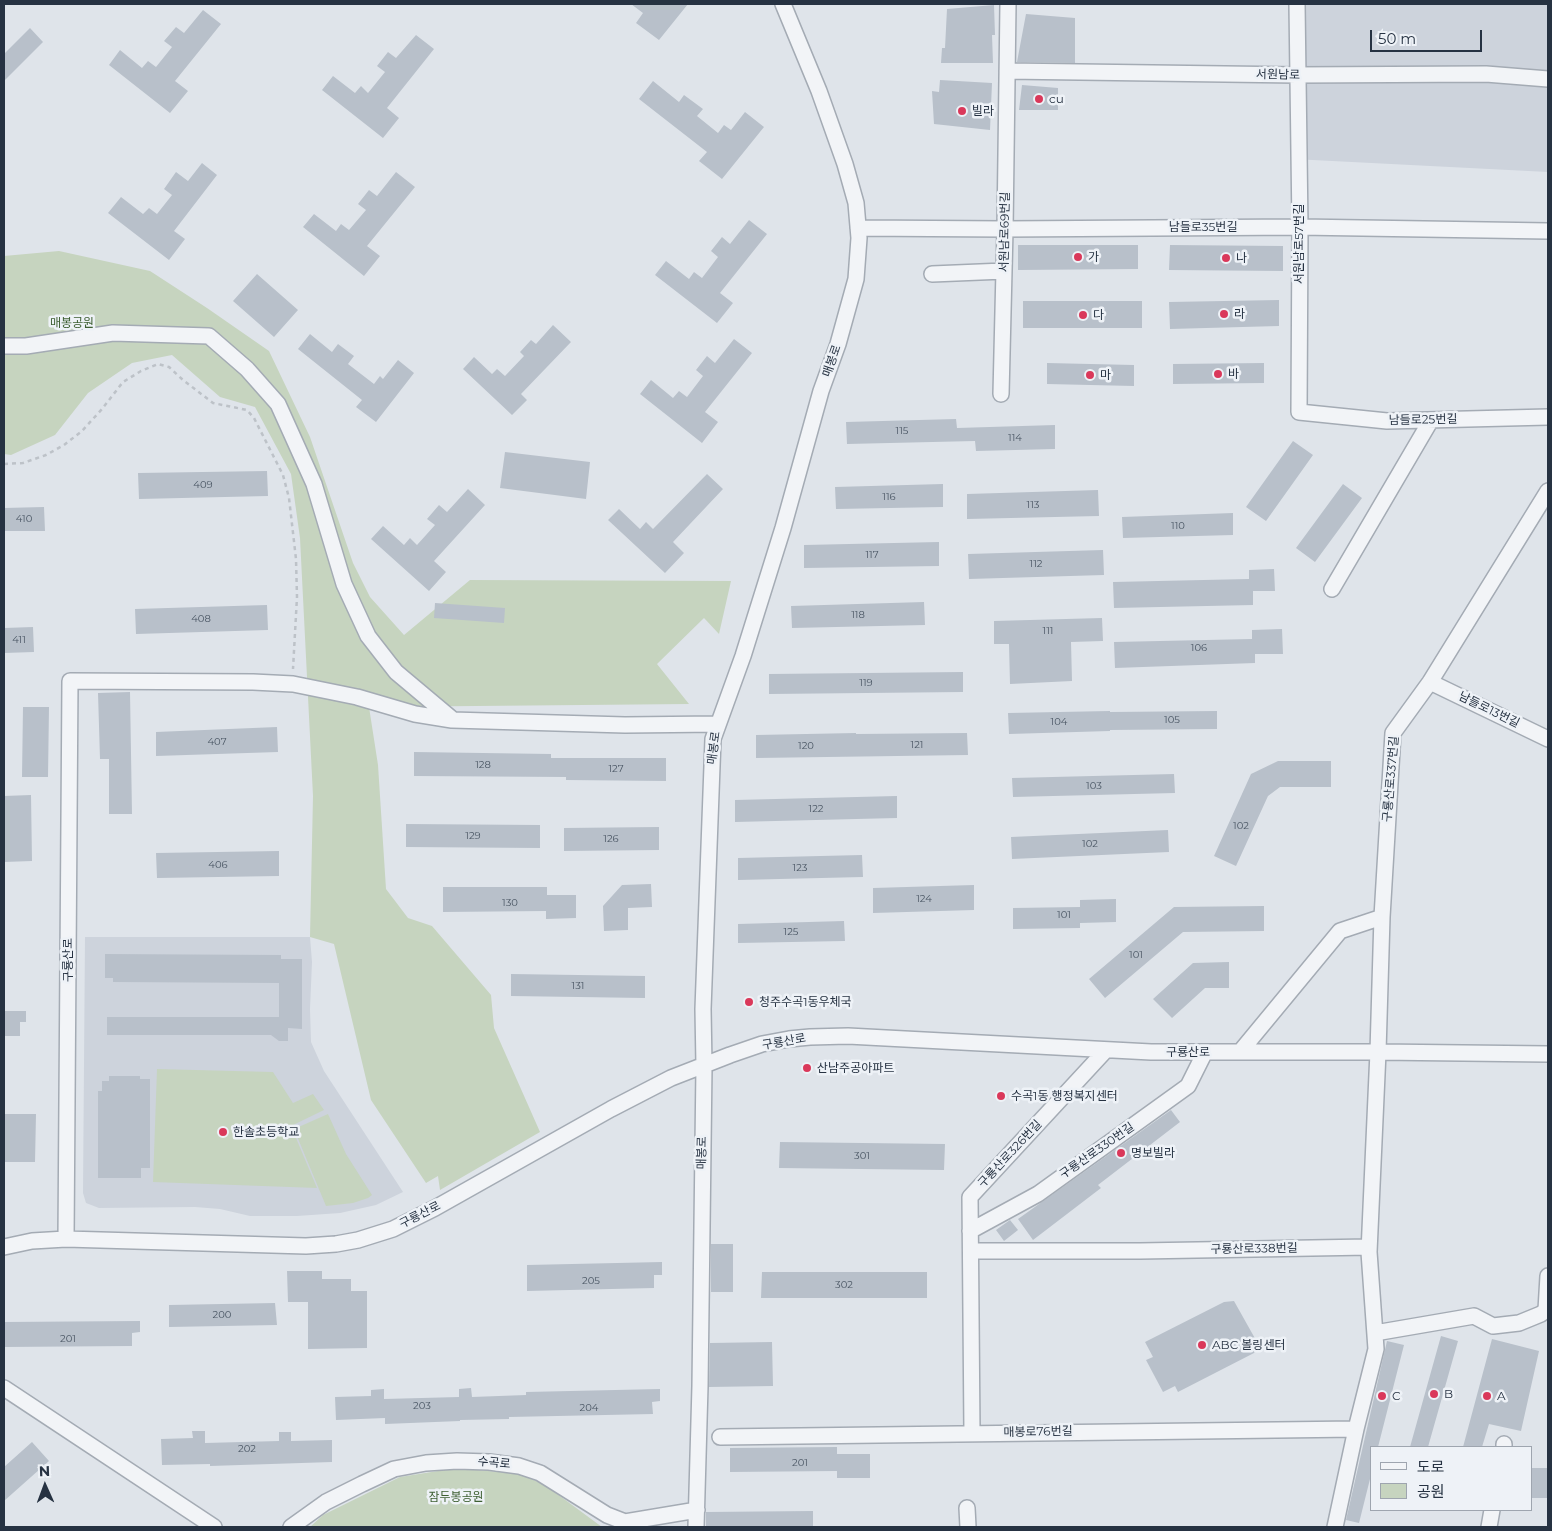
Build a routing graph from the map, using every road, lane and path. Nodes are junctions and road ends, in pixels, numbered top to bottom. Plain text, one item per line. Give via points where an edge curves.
1 (783, 4) edge
2 (1008, 4) edge
3 (1297, 4) edge
4 (1007, 71) junction
5 (1297, 75) junction
6 (1548, 79) edge
7 (1300, 227) junction
8 (858, 228) junction
9 (1005, 229) junction
10 (1548, 231) edge
11 (1004, 271) junction
12 (932, 274) dead end
13 (4, 346) edge
14 (1000, 394) dead end
15 (1299, 412) joint
16 (1548, 417) edge
17 (1431, 420) junction
18 (4, 464) edge
19 (1548, 491) edge
20 (1332, 589) dead end
21 (1430, 682) junction
22 (293, 684) junction
23 (452, 720) junction
24 (718, 724) junction
25 (1548, 739) edge
26 (1382, 917) junction
27 (1106, 1050) junction
28 (1205, 1052) junction
29 (1240, 1052) junction
30 (1378, 1052) junction
31 (1548, 1054) edge
32 (704, 1066) junction
33 (970, 1231) junction
34 (66, 1239) junction
35 (1369, 1246) junction
36 (4, 1247) edge
37 (971, 1251) junction
38 (1548, 1276) edge
39 (1375, 1333) junction
40 (4, 1388) edge
41 (1356, 1429) junction
42 (972, 1433) junction
43 (720, 1437) dead end
44 (967, 1508) dead end
45 (697, 1510) junction
46 (1492, 1511) edge
47 (214, 1527) edge
48 (291, 1527) edge
49 (696, 1527) edge
50 (968, 1527) edge
51 (1335, 1527) edge
52 (1489, 1527) edge

1 - 8 street, 매봉로 via 843,156 856,203
2 - 4 street, 서원남로69번길
3 - 5 street, 서원남로57번길
4 - 5 street, 서원남로
4 - 9 street, 서원남로69번길
5 - 6 street, 서원남로 via 1486,74
5 - 7 street, 서원남로57번길
7 - 9 street, 남들로35번길
7 - 10 street, 남들로35번길
7 - 15 street, 서원남로57번길
8 - 9 street, 남들로35번길
8 - 24 street, 매봉로 via 856,279 838,344 821,391 743,656
9 - 11 street, 서원남로69번길
11 - 12 street
11 - 14 street, 서원남로69번길
13 - 23 street via 26,346 113,333 209,336 247,369 278,404 314,484 344,584 368,636 396,672
15 - 17 street, 남들로25번길 via 1388,421
16 - 17 street, 남들로25번길
17 - 20 street
18 - 22 path via 23,463 64,445 82,431 123,382 158,364 169,367 213,403 247,410 284,475 288,498 296,559
19 - 21 street, 구룡산로337번길
21 - 25 street, 남들로13번길
21 - 26 street, 구룡산로337번길 via 1393,733
22 - 23 street
22 - 34 street, 구룡산로 via 70,681
23 - 24 street
24 - 32 street, 매봉로 via 713,739 710,777
26 - 29 street via 1340,931
26 - 30 street, 구룡산로337번길
27 - 28 street, 구룡산로
27 - 32 street, 구룡산로 via 848,1036 810,1037 762,1044
27 - 33 street, 구룡산로326번길 via 970,1197
28 - 29 street, 구룡산로
28 - 33 street, 구룡산로330번길 via 1188,1086 1038,1194
29 - 30 street, 구룡산로
30 - 31 street, 구룡산로
30 - 35 street
32 - 34 street, 구룡산로 via 671,1078 611,1109 435,1208 393,1229 358,1240 306,1246
32 - 45 street, 매봉로
33 - 37 street, 구룡산로326번길
34 - 36 street, 구룡산로
35 - 37 street, 구룡산로338번길
35 - 39 street
37 - 42 street, 구룡산로326번길
38 - 39 street via 1546,1310 1519,1324 1493,1326 1474,1316
39 - 41 street via 1376,1349
40 - 47 street
41 - 42 street, 매봉로76번길
41 - 51 street
42 - 43 street, 매봉로76번길
44 - 50 street
45 - 48 street, 수곡로 via 625,1522 607,1515 540,1473 519,1466 457,1461 394,1469 326,1502
45 - 49 street, 매봉로
46 - 52 street

